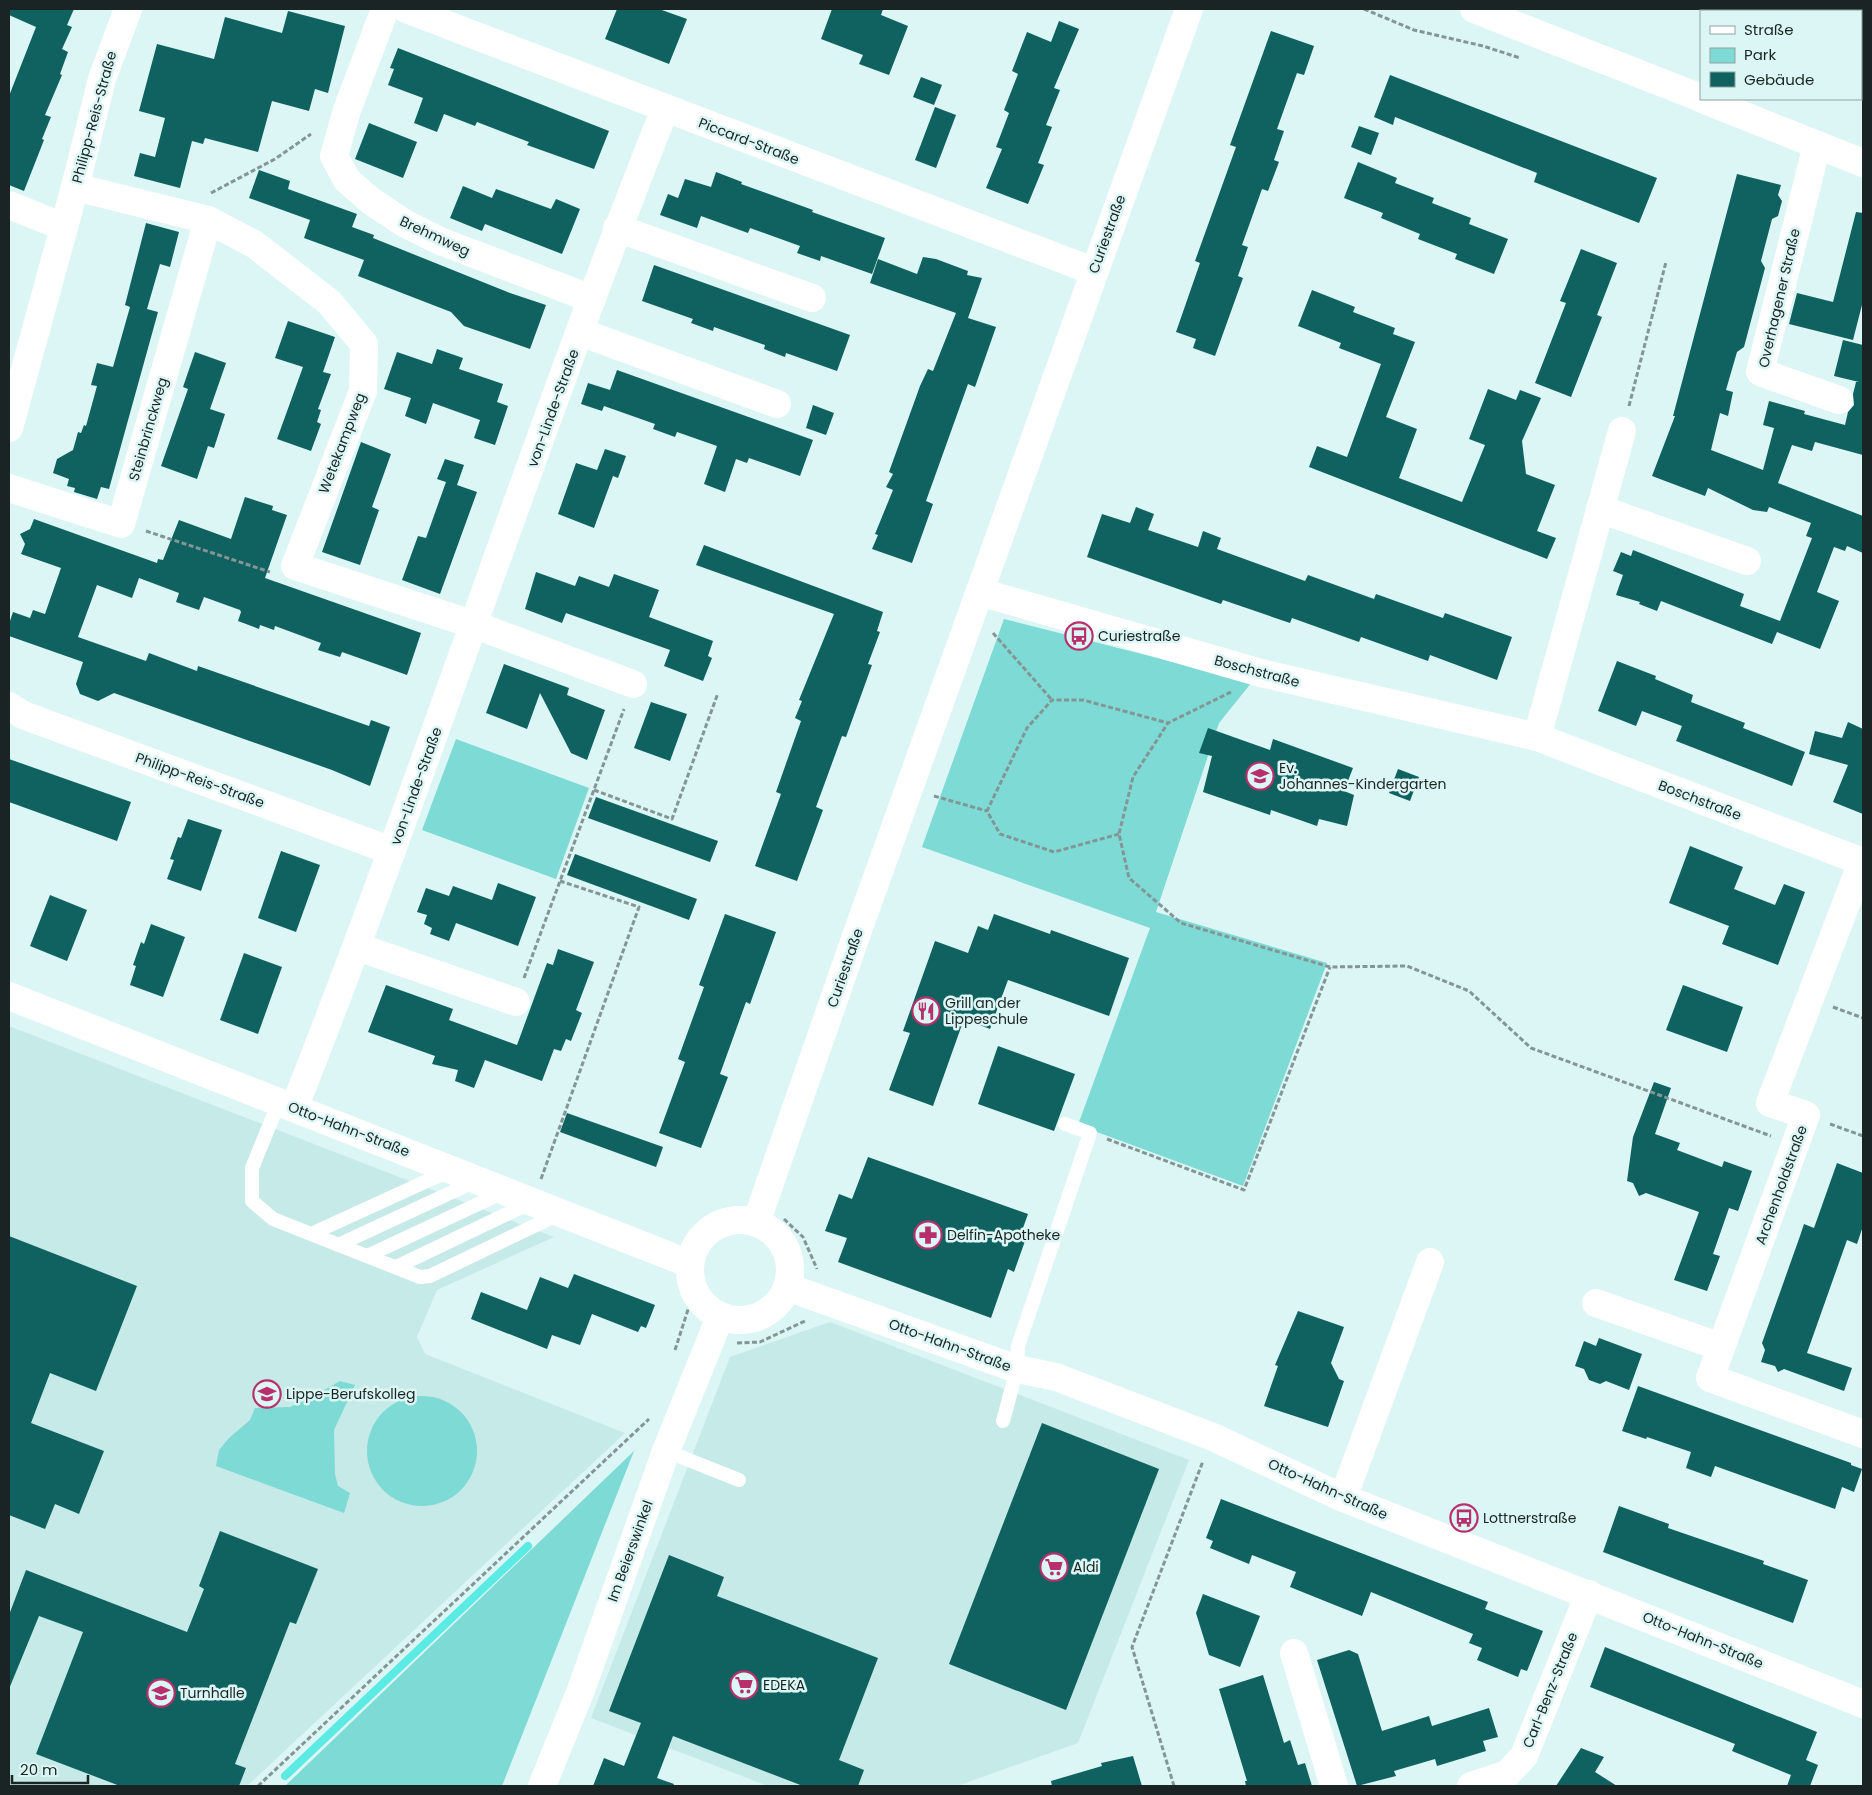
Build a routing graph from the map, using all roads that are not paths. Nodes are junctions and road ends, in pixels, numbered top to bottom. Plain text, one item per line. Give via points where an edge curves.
1 (128, 9) edge
2 (385, 9) edge
3 (406, 9) edge
4 (1189, 9) edge
5 (1474, 9) edge
6 (1700, 99) edge
7 (1704, 100) edge
8 (665, 109) junction
9 (1817, 145) junction
10 (1862, 159) edge
11 (75, 187) junction
12 (9, 204) edge
13 (208, 220) junction
14 (64, 227) junction
15 (618, 228) junction
16 (1093, 271) junction
17 (812, 298) dead end
18 (592, 299) junction
19 (580, 332) junction
20 (1839, 400) dead end
21 (777, 404) dead end
22 (9, 428) edge
23 (1622, 431) road end
24 (9, 488) edge
25 (1600, 509) junction
26 (1747, 561) dead end
27 (980, 592) junction
28 (474, 625) junction
29 (633, 684) road end
30 (9, 706) edge
31 (1537, 737) junction
32 (392, 851) junction
33 (1862, 862) edge
34 (358, 946) junction
35 (9, 996) edge
36 (516, 1002) road end
37 (286, 1105) junction
38 (1065, 1124) dead end
39 (452, 1170) junction
40 (479, 1180) junction
41 (506, 1191) junction
42 (533, 1201) junction
43 (562, 1212) junction
44 (756, 1223) junction
45 (311, 1234) junction
46 (338, 1244) junction
47 (367, 1256) junction
48 (1430, 1262) dead end
49 (690, 1264) junction
50 (396, 1267) junction
51 (787, 1287) junction
52 (1596, 1303) dead end
53 (720, 1317) junction
54 (1721, 1347) junction
55 (1017, 1369) junction
56 (1003, 1421) dead end
57 (1863, 1434) edge
58 (666, 1451) junction
59 (738, 1480) dead end
60 (1341, 1497) junction
61 (1589, 1594) junction
62 (1294, 1653) dead end
63 (1863, 1704) edge
64 (542, 1786) edge
65 (1334, 1786) edge
66 (1471, 1786) edge

1 - 11 street, Philipp-Reis-Straße via 102,79
2 - 18 street, Brehmweg via 347,110 334,156 347,180 404,224 440,242
3 - 8 street, Piccard-Straße
4 - 16 street, Curiestraße
5 - 6 street
7 - 9 street
8 - 15 street, von-Linde-Straße
8 - 16 street, Piccard-Straße
9 - 10 street
9 - 20 street, Overhagener Straße via 1760,372
11 - 13 street, Wetekampweg
11 - 14 street, Philipp-Reis-Straße
12 - 14 street
13 - 24 street, Steinbrinckweg via 121,524
13 - 28 street, Wetekampweg via 254,244 329,302 364,344 363,391 295,566
14 - 22 street, Philipp-Reis-Straße
15 - 17 street
15 - 18 street, von-Linde-Straße
16 - 27 street, Curiestraße
18 - 19 street, von-Linde-Straße
19 - 21 street, von-Linde-Straße
19 - 28 street, von-Linde-Straße
23 - 25 street
25 - 26 street
25 - 31 street
27 - 31 street, Boschstraße via 1261,673
27 - 44 street, Curiestraße
28 - 29 street
28 - 32 street, von-Linde-Straße
30 - 32 street, Philipp-Reis-Straße via 23,715
31 - 33 street, Boschstraße
32 - 34 street, von-Linde-Straße
33 - 54 street, Archenholdstraße via 1770,1103 1806,1115
34 - 36 street
34 - 37 street, von-Linde-Straße
35 - 37 street, Otto-Hahn-Straße
37 - 39 street, Otto-Hahn-Straße
37 - 45 lane via 252,1168 252,1201 273,1220
38 - 55 lane via 1090,1133 1018,1346
39 - 40 street, Otto-Hahn-Straße
39 - 45 lane
40 - 41 street, Otto-Hahn-Straße
40 - 46 lane
41 - 42 street, Otto-Hahn-Straße
41 - 47 lane
42 - 43 street, Otto-Hahn-Straße
42 - 50 lane
43 - 49 street, Otto-Hahn-Straße
43 - 50 lane via 430,1276 413,1275
44 - 49 street via 742,1220 713,1227 702,1237
44 - 51 street via 770,1230 788,1256 790,1272
45 - 46 lane
46 - 47 lane
47 - 50 lane
48 - 60 street
49 - 53 street via 694,1291 702,1303
51 - 53 street via 780,1301 768,1312 739,1320
51 - 55 street, Otto-Hahn-Straße
52 - 54 street
53 - 58 street, Im Beierswinkel
54 - 57 street, Archenholdstraße via 1710,1378
55 - 56 lane
55 - 60 street, Otto-Hahn-Straße via 1056,1377 1213,1437
58 - 59 lane
58 - 64 street, Im Beierswinkel via 581,1690
60 - 61 street, Otto-Hahn-Straße
61 - 63 street, Otto-Hahn-Straße
61 - 66 street, Carl-Benz-Straße via 1524,1756 1507,1774
62 - 65 street

